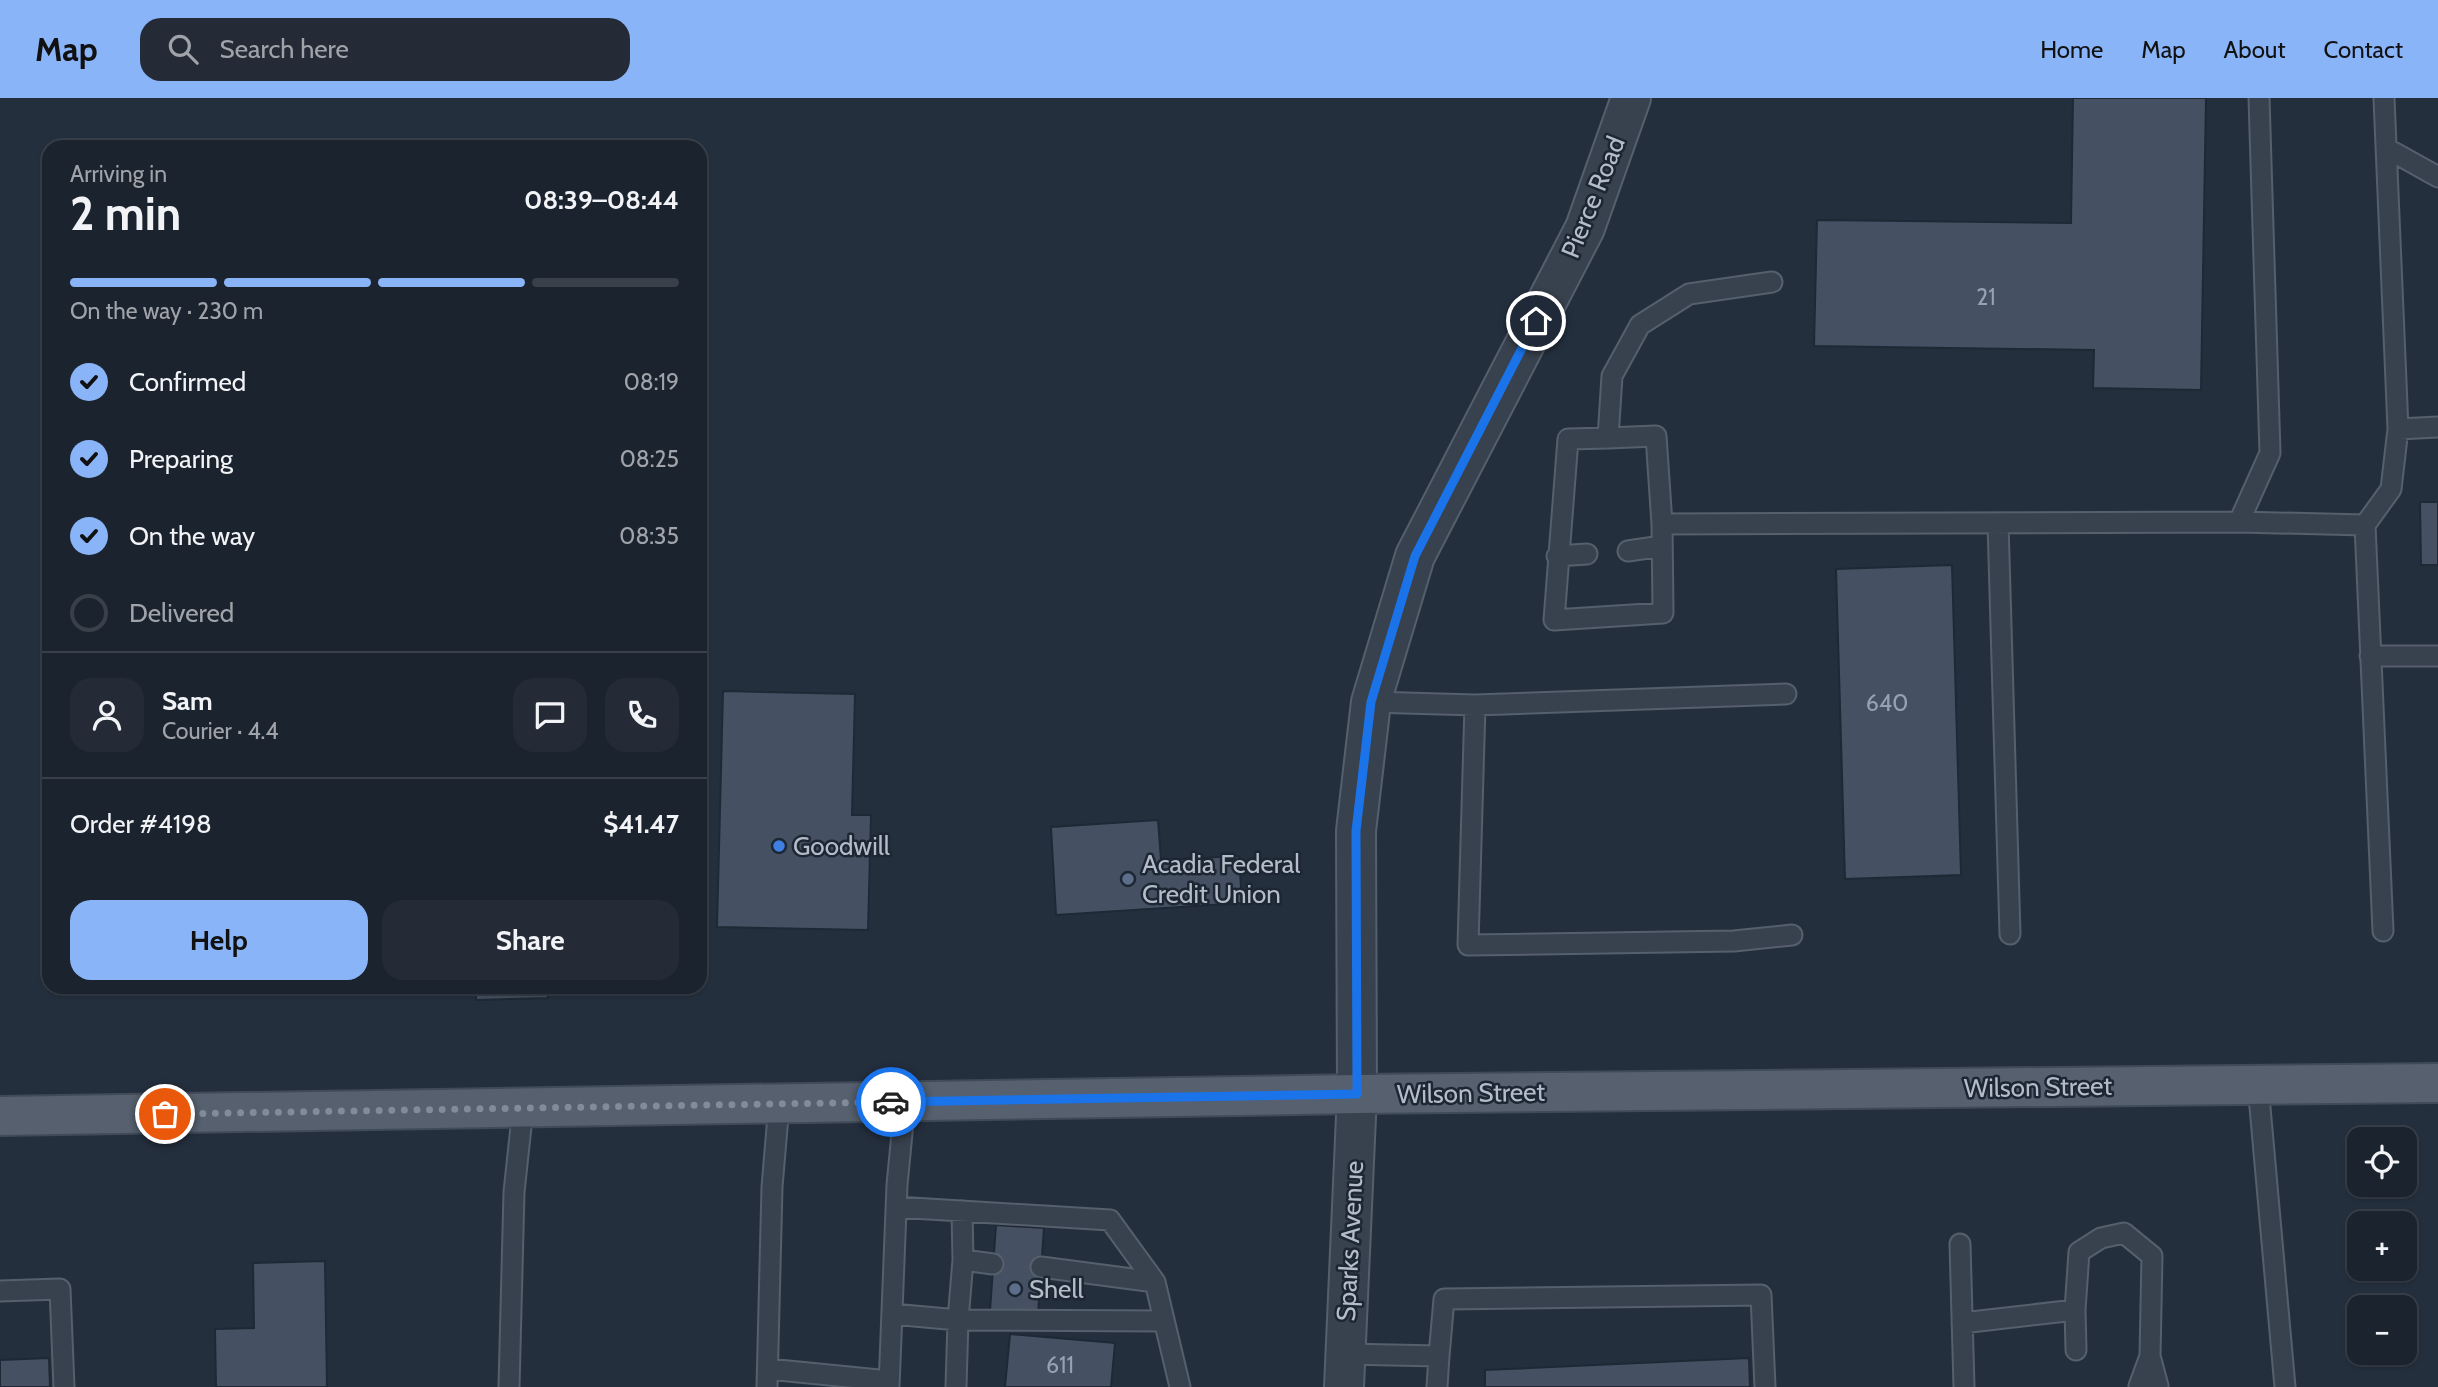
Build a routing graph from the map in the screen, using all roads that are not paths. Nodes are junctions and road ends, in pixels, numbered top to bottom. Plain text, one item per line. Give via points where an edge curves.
1 (1631, 98) edge
2 (2259, 98) edge
3 (2384, 98) edge
4 (2386, 148) junction
5 (2438, 177) edge
6 (1772, 282) dead end
7 (2438, 427) edge
8 (2398, 429) junction
9 (1608, 438) junction
10 (2239, 522) junction
11 (1998, 523) junction
12 (1661, 524) junction
13 (2365, 525) junction
14 (1662, 545) junction
15 (1628, 551) dead end
16 (1587, 554) dead end
17 (1557, 556) junction
18 (2370, 656) junction
19 (2438, 656) edge
20 (1786, 694) dead end
21 (1371, 702) junction
22 (1475, 705) junction
23 (2383, 931) dead end
24 (2010, 934) dead end
25 (1792, 935) dead end
26 (2438, 1083) edge
27 (2258, 1084) junction
28 (1357, 1094) junction
29 (905, 1102) junction
30 (779, 1104) junction
31 (523, 1108) junction
32 (0, 1116) edge
33 (896, 1207) junction
34 (962, 1211) junction
35 (1960, 1244) dead end
36 (963, 1260) junction
37 (993, 1264) dead end
38 (1041, 1267) dead end
39 (1155, 1282) junction
40 (0, 1291) edge
41 (2075, 1310) junction
42 (892, 1314) junction
43 (958, 1320) junction
44 (1164, 1321) junction
45 (1962, 1323) junction
46 (2077, 1350) dead end
47 (1439, 1356) junction
48 (1344, 1371) edge
49 (768, 1378) edge
50 (889, 1384) edge
51 (2149, 1386) edge
52 (64, 1387) edge
53 (509, 1387) edge
54 (956, 1387) edge
55 (1180, 1387) edge
56 (1437, 1387) edge
57 (1765, 1387) edge
58 (1964, 1387) edge
59 (2285, 1387) edge

1 - 21 street, Pierce Road via 1585,228 1415,556
2 - 10 lane via 2270,453
3 - 4 lane
4 - 5 lane
4 - 8 lane
6 - 9 lane via 1689,294 1640,325 1612,376
7 - 8 lane
8 - 13 lane via 2391,489
9 - 12 lane via 1656,436
9 - 17 lane via 1568,439
10 - 11 lane
10 - 13 lane
11 - 12 lane
11 - 24 lane
12 - 14 lane
13 - 18 lane
14 - 15 lane
14 - 17 lane via 1663,613 1553,620
16 - 17 lane
18 - 19 lane
18 - 23 lane
20 - 22 lane
21 - 22 lane
21 - 28 street, Pierce Road via 1356,831
22 - 25 lane via 1468,945 1734,941
26 - 27 main road, Wilson Street
27 - 28 main road, Wilson Street
27 - 59 lane
28 - 29 main road, Wilson Street
28 - 48 street, Sparks Avenue
29 - 30 main road, Wilson Street
29 - 33 lane
30 - 31 main road, Wilson Street
30 - 49 lane via 772,1186
31 - 32 main road, Wilson Street
31 - 53 lane via 513,1192
33 - 34 lane
33 - 42 lane
34 - 36 lane
34 - 39 lane via 1110,1220
35 - 45 lane
36 - 37 lane
36 - 43 lane
38 - 39 lane
39 - 44 lane
40 - 52 lane via 60,1289
41 - 45 lane
41 - 46 lane
41 - 51 lane via 2079,1252 2101,1238 2124,1233 2152,1256
42 - 43 lane
42 - 50 lane
43 - 44 lane
43 - 54 lane
44 - 55 lane
45 - 58 lane
47 - 48 lane
47 - 56 lane
47 - 57 lane via 1444,1299 1761,1295
49 - 50 lane

